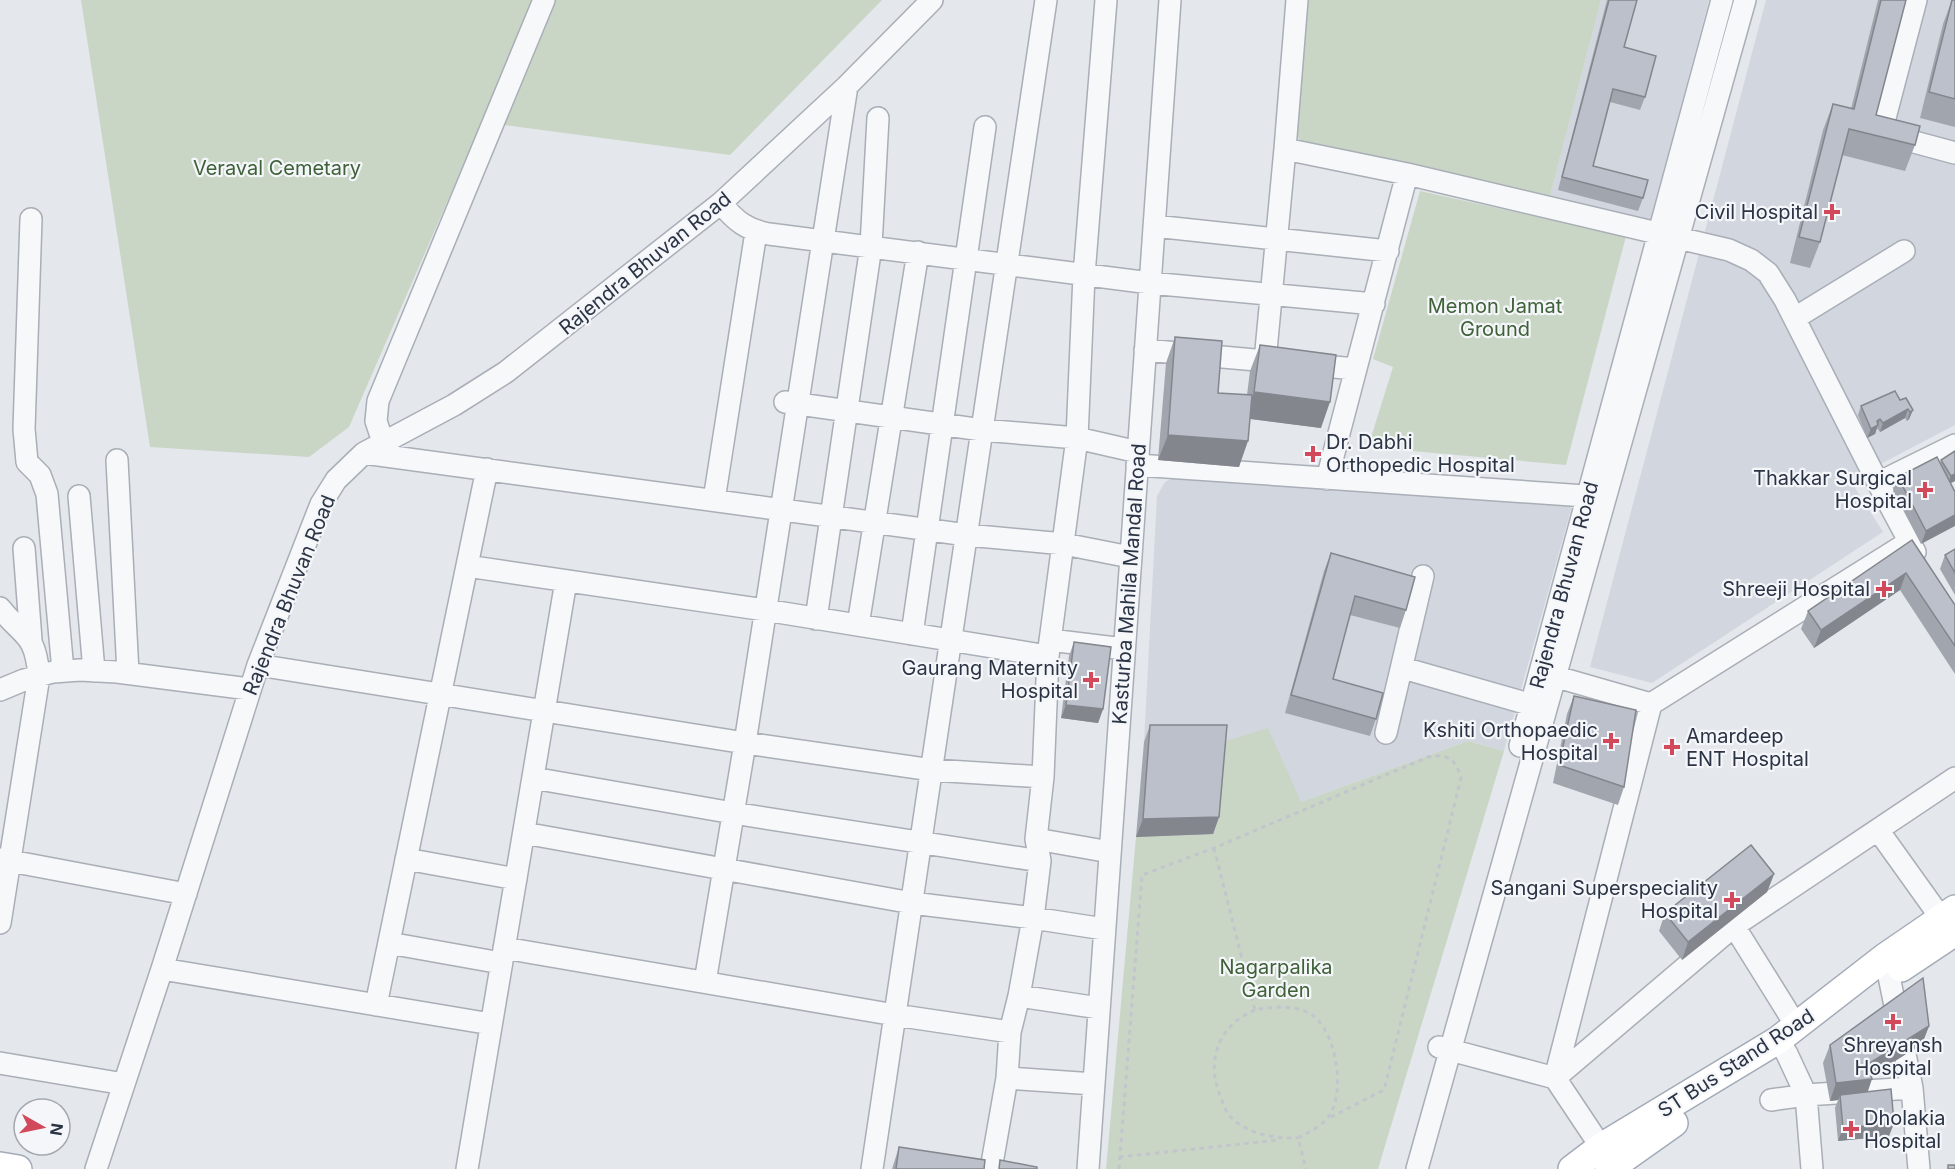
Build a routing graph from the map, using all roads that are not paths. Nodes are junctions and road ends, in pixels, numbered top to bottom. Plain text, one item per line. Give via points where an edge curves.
1 (544, 0) edge
2 (932, 0) edge
3 (1046, 0) edge
4 (1106, 0) edge
5 (1170, 0) edge
6 (1297, 0) edge
7 (1722, 0) edge
8 (1744, 0) edge
9 (1916, 0) edge
10 (1701, 77) junction
11 (1722, 83) junction
12 (847, 86) junction
13 (878, 118) dead end
14 (985, 127) dead end
15 (1285, 149) junction
16 (1955, 153) edge
17 (1407, 174) junction
18 (721, 203) junction
19 (31, 219) dead end
20 (1154, 226) junction
21 (756, 232) junction
22 (1658, 232) junction
23 (1679, 238) junction
24 (822, 240) junction
25 (1276, 240) junction
26 (871, 246) junction
27 (1388, 251) junction
28 (1904, 251) dead end
29 (918, 252) junction
30 (966, 259) junction
31 (1007, 264) junction
32 (1084, 275) junction
33 (1150, 283) junction
34 (1270, 295) junction
35 (1374, 304) junction
36 (1795, 318) junction
37 (1145, 350) junction
38 (1265, 361) junction
39 (1356, 369) junction
40 (791, 403) junction
41 (847, 411) junction
42 (891, 417) junction
43 (942, 424) junction
44 (982, 430) junction
45 (1077, 438) junction
46 (383, 442) junction
47 (1955, 445) edge
48 (363, 453) junction
49 (1137, 458) junction
50 (117, 460) dead end
51 (487, 469) junction
52 (1326, 479) junction
53 (1878, 483) junction
54 (80, 496) dead end
55 (1597, 496) junction
56 (714, 500) junction
57 (781, 509) junction
58 (832, 516) junction
59 (874, 522) junction
60 (927, 529) junction
61 (967, 535) junction
62 (1909, 542) junction
63 (1064, 544) junction
64 (24, 548) dead end
65 (1130, 557) junction
66 (467, 566) junction
67 (1926, 568) edge
68 (1423, 576) dead end
69 (566, 581) junction
70 (0, 608) edge
71 (765, 610) junction
72 (816, 619) junction
73 (858, 625) junction
74 (912, 634) junction
75 (31, 640) junction
76 (951, 641) junction
77 (1049, 648) junction
78 (1124, 649) junction
79 (258, 664) junction
80 (1403, 668) junction
81 (94, 670) junction
82 (63, 671) junction
83 (128, 673) junction
84 (1548, 675) junction
85 (39, 676) junction
86 (0, 690) edge
87 (249, 690) junction
88 (440, 694) junction
89 (1651, 704) junction
90 (1539, 706) junction
91 (544, 711) junction
92 (1386, 733) dead end
93 (745, 743) junction
94 (932, 770) junction
95 (1043, 777) junction
96 (533, 778) junction
97 (1955, 778) edge
98 (733, 813) junction
99 (1878, 830) junction
100 (524, 833) junction
101 (1036, 839) junction
102 (921, 843) junction
103 (1110, 852) junction
104 (406, 859) junction
105 (5, 860) edge
106 (1040, 861) junction
107 (724, 869) junction
108 (516, 879) junction
109 (186, 894) junction
110 (912, 903) junction
111 (1033, 918) junction
112 (1950, 919) edge
113 (0, 923) edge
114 (1734, 926) junction
115 (1104, 929) junction
116 (389, 943) junction
117 (503, 955) junction
118 (1887, 966) junction
119 (162, 969) junction
120 (705, 982) junction
121 (1019, 996) junction
122 (376, 1005) junction
123 (1099, 1008) junction
124 (895, 1015) junction
125 (491, 1024) junction
126 (1010, 1032) junction
127 (1787, 1040) junction
128 (1445, 1048) junction
129 (0, 1062) edge
130 (1007, 1078) junction
131 (1555, 1078) junction
132 (124, 1084) junction
133 (1094, 1084) junction
134 (1912, 1089) junction
135 (1806, 1095) junction
136 (1771, 1100) dead end
137 (1605, 1158) edge
138 (0, 1166) edge
139 (997, 1167) edge
140 (18, 1169) edge
141 (96, 1169) edge
142 (467, 1169) edge
143 (873, 1169) edge
144 (1088, 1169) edge
145 (1403, 1169) edge
146 (1417, 1169) edge
147 (1572, 1169) edge
148 (1812, 1169) edge
149 (1919, 1169) edge

1 - 46 street via 378,400 376,421
2 - 12 street, Rajendra Bhuvan Road
3 - 31 street
4 - 32 street
5 - 20 street, Kasturba Mahila Mandal Road
6 - 15 street
7 - 10 street, Rajendra Bhuvan Road
8 - 11 street
9 - 16 street via 1881,133
10 - 11 street
10 - 22 street, Rajendra Bhuvan Road
11 - 23 street
12 - 18 street, Rajendra Bhuvan Road
12 - 24 street
13 - 26 street
14 - 30 street
15 - 17 street
15 - 25 street
17 - 22 street
17 - 27 street
18 - 21 street via 737,221
18 - 46 street, Rajendra Bhuvan Road via 506,372
19 - 82 street via 24,429 27,462 40,475 47,494
20 - 25 street
20 - 33 street, Kasturba Mahila Mandal Road
21 - 24 street
21 - 56 street
22 - 23 street
22 - 55 street, Rajendra Bhuvan Road
23 - 36 street via 1729,250 1751,260 1768,273
23 - 55 street
24 - 26 street
24 - 40 street
25 - 27 street
25 - 34 street
26 - 29 street
26 - 41 street
27 - 35 street
28 - 36 street
29 - 30 street
29 - 42 street
30 - 31 street
30 - 43 street
31 - 32 street
31 - 44 street
32 - 33 street
32 - 45 street
33 - 34 street
33 - 37 street, Kasturba Mahila Mandal Road
34 - 35 street
34 - 38 street
35 - 39 street
36 - 53 street
37 - 38 street
37 - 49 street, Kasturba Mahila Mandal Road
38 - 39 street
39 - 52 street
40 - 41 street
40 - 57 street
41 - 42 street
41 - 58 street
42 - 43 street
42 - 59 street
43 - 44 street
43 - 60 street
44 - 45 street
44 - 61 street
45 - 49 street
45 - 63 street
46 - 48 street, Rajendra Bhuvan Road
47 - 53 street
48 - 51 street
48 - 79 street, Rajendra Bhuvan Road via 336,480 321,504
49 - 52 street
49 - 65 street, Kasturba Mahila Mandal Road
50 - 83 street
51 - 56 street
51 - 66 street
52 - 55 street
53 - 62 street
54 - 81 street
55 - 84 street, Rajendra Bhuvan Road
56 - 57 street
57 - 58 street
57 - 71 street
58 - 59 street
58 - 72 street
59 - 60 street
59 - 73 street
60 - 61 street
60 - 74 street
61 - 63 street
61 - 76 street
62 - 67 street
62 - 89 street
63 - 65 street
63 - 77 street
64 - 75 street
65 - 78 street, Kasturba Mahila Mandal Road
66 - 69 street
66 - 88 street
68 - 80 street
69 - 71 street
69 - 91 street
70 - 75 street
71 - 72 street
71 - 93 street
72 - 73 street
73 - 74 street
74 - 76 street
75 - 85 street
76 - 77 street
76 - 94 street
77 - 78 street
77 - 95 street
78 - 103 street, Kasturba Mahila Mandal Road
79 - 87 street, Rajendra Bhuvan Road
79 - 88 street
80 - 90 street
80 - 92 street
81 - 82 street
81 - 83 street
82 - 85 street
83 - 87 street
84 - 89 street
84 - 90 street, Rajendra Bhuvan Road
85 - 86 street
85 - 105 street
87 - 109 street, Rajendra Bhuvan Road
88 - 91 street
88 - 104 street
89 - 131 street
90 - 128 street, Rajendra Bhuvan Road
91 - 93 street
91 - 96 street
93 - 94 street
93 - 98 street
94 - 95 street
94 - 102 street
95 - 101 street
96 - 98 street
96 - 100 street
97 - 99 street
98 - 102 street
98 - 107 street
99 - 112 street
99 - 114 street
100 - 107 street
100 - 108 street
101 - 103 street
101 - 106 street
102 - 106 street
102 - 110 street
103 - 115 street, Kasturba Mahila Mandal Road
104 - 108 street
104 - 116 street
105 - 109 street
105 - 113 street
106 - 111 street
107 - 110 street
107 - 120 street
108 - 117 street
109 - 119 street, Rajendra Bhuvan Road
110 - 111 street
110 - 124 street
111 - 115 street
111 - 121 street
112 - 118 main road, ST Bus Stand Road
114 - 127 street
114 - 131 street
115 - 123 street, Kasturba Mahila Mandal Road
116 - 117 street
116 - 122 street
117 - 120 street
117 - 125 street
118 - 127 main road, ST Bus Stand Road
118 - 134 street
119 - 122 street
119 - 132 street, Rajendra Bhuvan Road
120 - 124 street
121 - 123 street
121 - 126 street
122 - 125 street
123 - 133 street, Kasturba Mahila Mandal Road
124 - 126 street
124 - 143 street
125 - 142 street
126 - 130 street
127 - 135 street
127 - 137 main road, ST Bus Stand Road
128 - 131 street
128 - 145 street
128 - 146 street
129 - 132 street
130 - 133 street
130 - 139 street
131 - 137 street
132 - 141 street, Rajendra Bhuvan Road
133 - 144 street, Kasturba Mahila Mandal Road
134 - 135 street
134 - 149 street
135 - 136 street
135 - 148 street
137 - 147 main road, ST Bus Stand Road
138 - 140 main road

